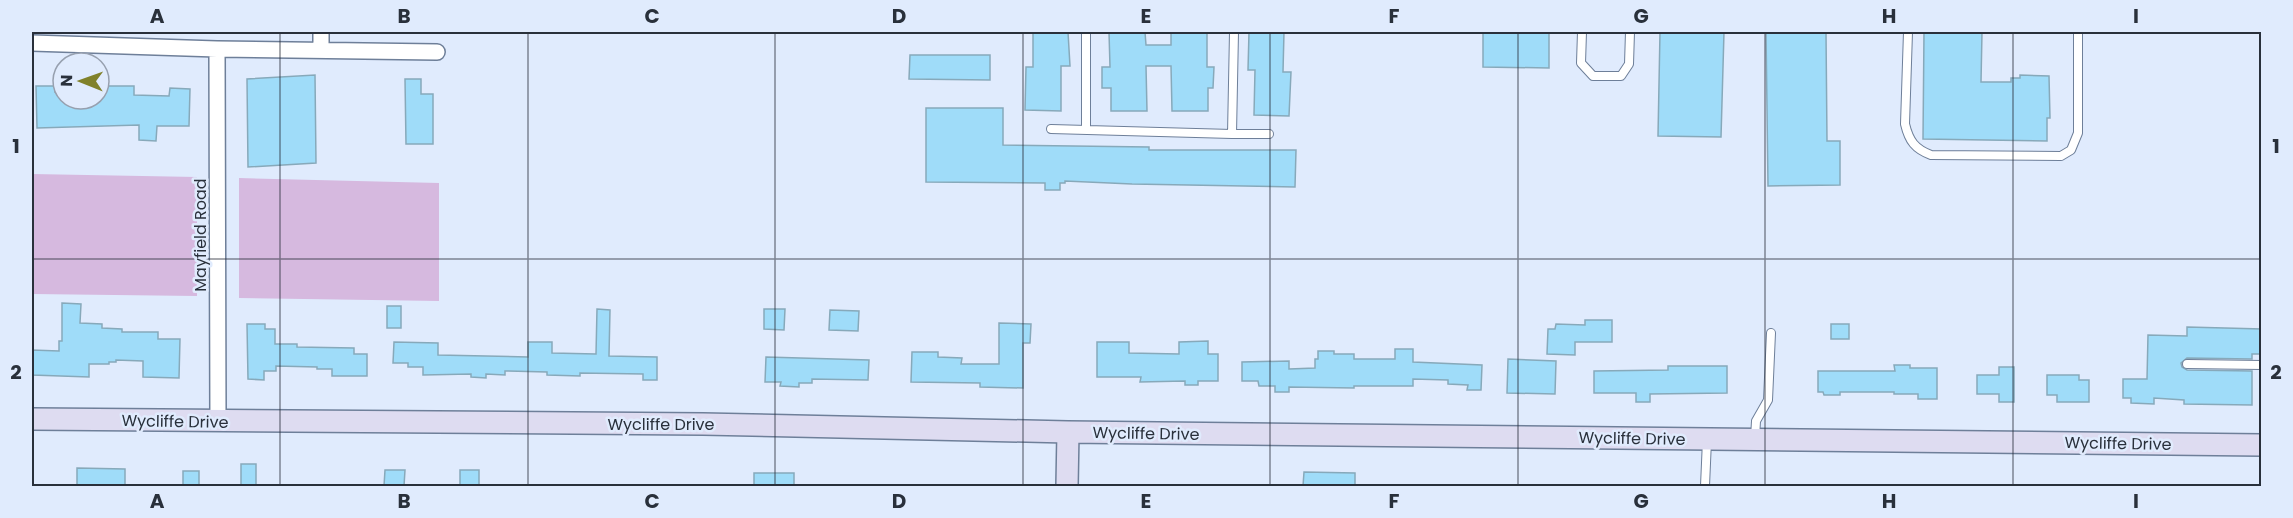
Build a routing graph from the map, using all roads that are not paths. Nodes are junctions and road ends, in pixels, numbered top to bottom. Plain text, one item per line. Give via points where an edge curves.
1 (321, 32) edge
2 (1086, 32) edge
3 (1234, 32) edge
4 (1582, 32) edge
5 (1630, 32) edge
6 (1908, 32) edge
7 (2078, 32) edge
8 (86, 39) edge
9 (32, 43) edge
10 (217, 49) junction
11 (321, 50) junction
12 (437, 52) dead end
13 (1051, 129) dead end
14 (1086, 130) junction
15 (1232, 134) junction
16 (1269, 135) dead end
17 (1771, 333) dead end
18 (2187, 364) dead end
19 (2262, 365) edge
20 (32, 419) edge
21 (218, 421) junction
22 (1068, 432) junction
23 (1707, 439) junction
24 (1755, 440) junction
25 (2262, 445) edge
26 (1067, 486) edge
27 (1705, 486) edge

1 - 11 street
2 - 14 lane
3 - 15 lane
4 - 5 lane via 1581,63 1593,76 1621,76 1629,64
6 - 7 lane via 1905,124 1909,139 1919,150 1931,155 2061,156 2071,150 2078,133
8 - 9 street
8 - 10 street
10 - 11 street
10 - 21 street, Mayfield Road
11 - 12 street
13 - 14 lane
14 - 15 lane
15 - 16 lane
17 - 24 lane via 1768,400 1756,421
18 - 19 lane
20 - 21 street, Wycliffe Drive
21 - 22 street, Wycliffe Drive via 703,424
22 - 23 street, Wycliffe Drive
22 - 26 street
23 - 24 street, Wycliffe Drive
23 - 27 lane
24 - 25 street, Wycliffe Drive

